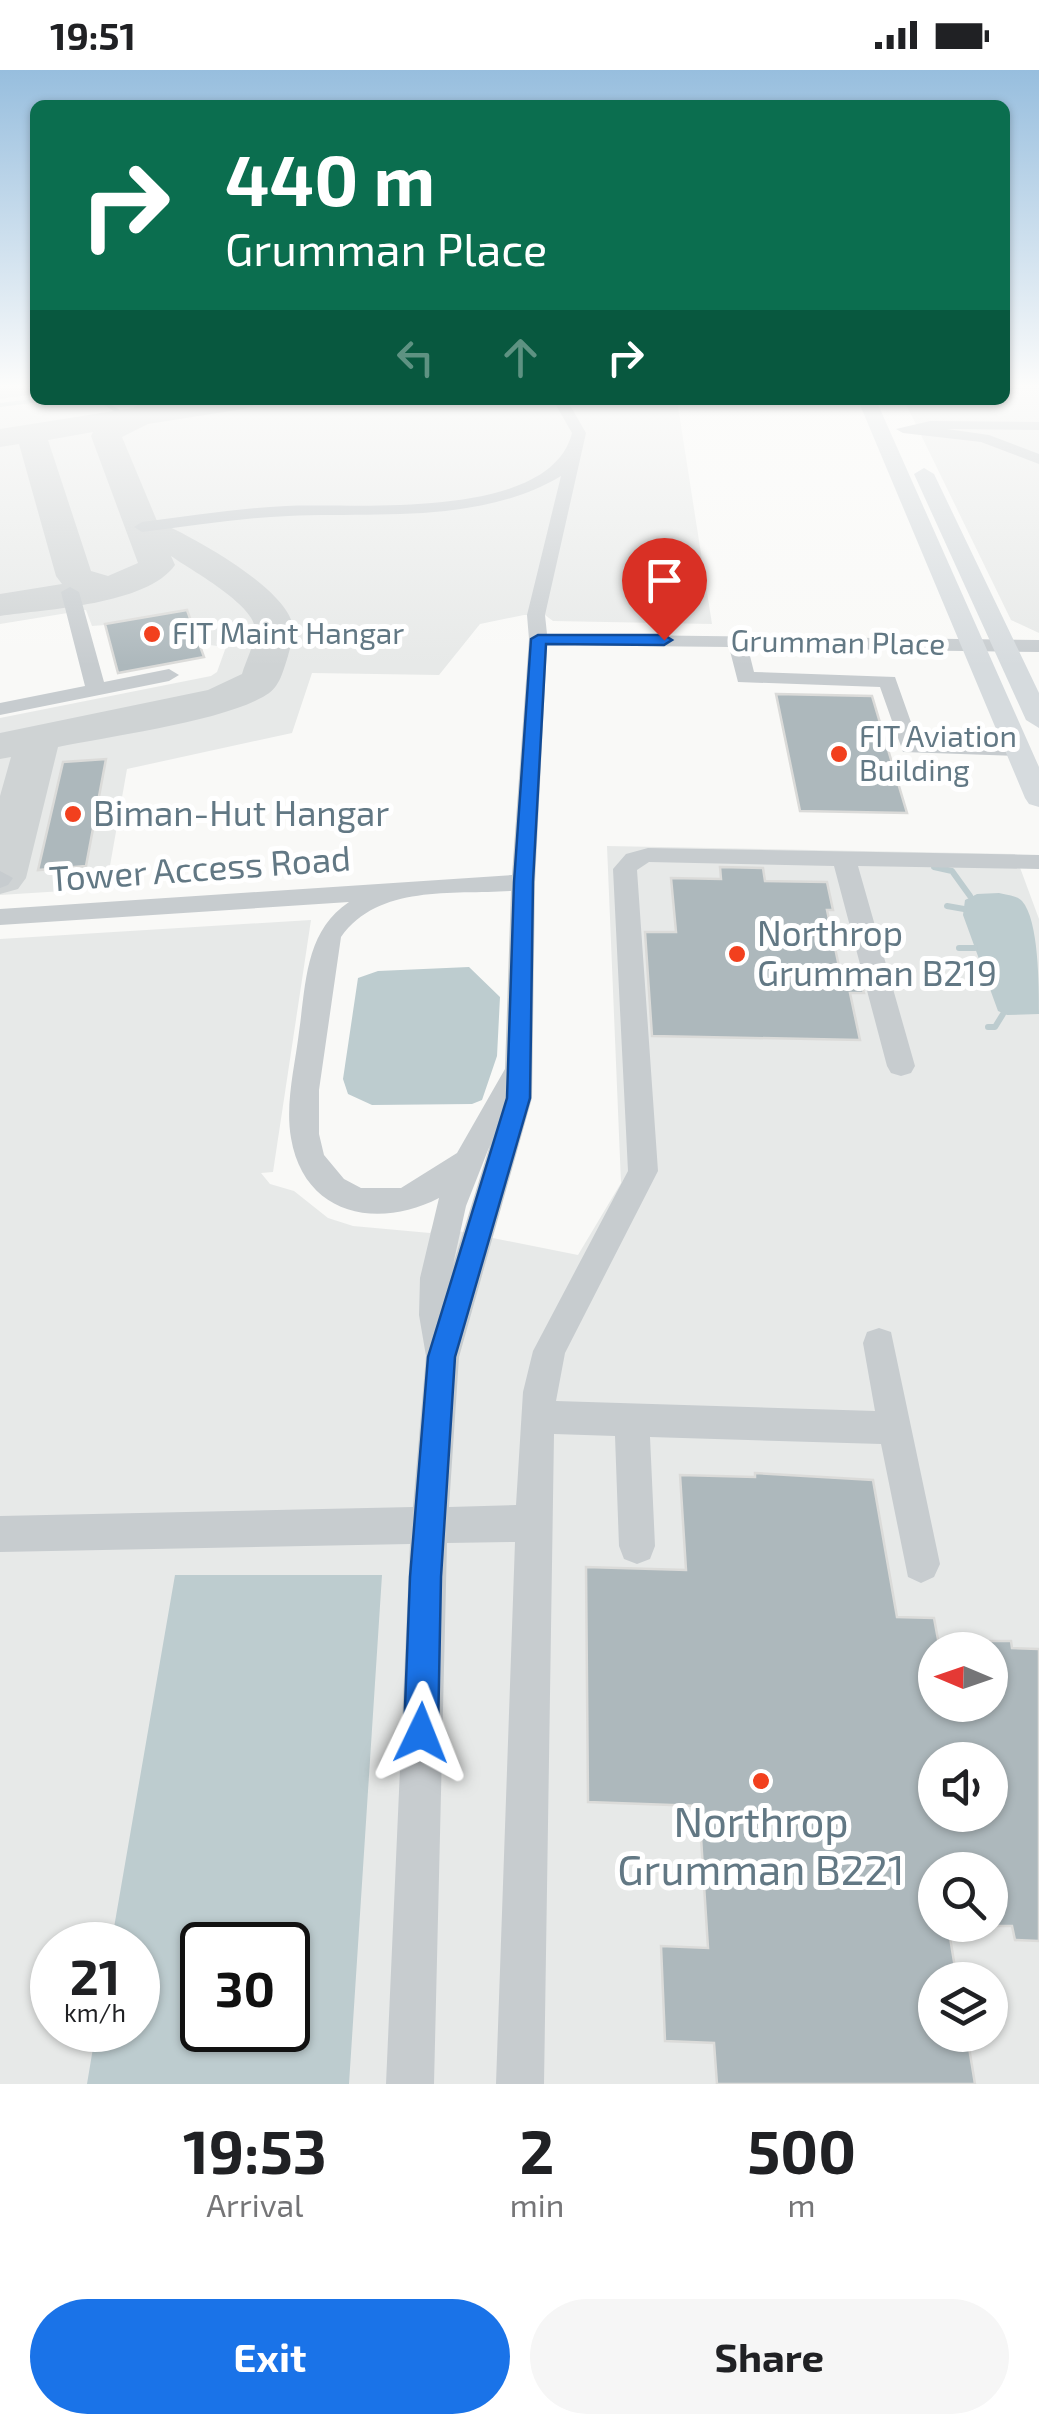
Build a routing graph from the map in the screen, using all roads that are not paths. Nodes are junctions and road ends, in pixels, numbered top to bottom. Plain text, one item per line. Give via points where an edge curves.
1 (545, 478) edge
2 (568, 478) edge
3 (901, 478) edge
4 (926, 478) edge
5 (142, 527) dead end
6 (70, 592) dead end
7 (538, 639) junction
8 (737, 640) junction
9 (973, 646) junction
10 (1004, 646) junction
11 (1039, 646) edge
12 (169, 675) dead end
13 (96, 690) junction
14 (0, 709) edge
15 (1039, 720) edge
16 (1018, 750) junction
17 (1039, 798) edge
18 (844, 858) junction
19 (1039, 862) edge
20 (524, 882) junction
21 (388, 892) junction
22 (0, 918) edge
23 (901, 1066) dead end
24 (516, 1074) junction
25 (466, 1162) junction
26 (880, 1343) dead end
27 (442, 1357) junction
28 (538, 1417) junction
29 (632, 1420) junction
30 (895, 1428) junction
31 (534, 1523) junction
32 (430, 1524) junction
33 (0, 1534) edge
34 (637, 1546) dead end
35 (921, 1564) dead end
36 (410, 2084) edge
37 (520, 2084) edge

1 - 5 street via 476,502 236,514
2 - 7 street via 538,591
3 - 9 main road
4 - 10 main road
6 - 13 street
7 - 8 street, Grumman Place
7 - 20 street
8 - 9 street, Grumman Place
8 - 16 street via 745,678 888,680 910,748
9 - 10 street, Grumman Place
9 - 16 main road
10 - 11 street, Grumman Place
10 - 15 main road
12 - 13 street
13 - 14 street
16 - 17 main road
18 - 19 street
18 - 23 street
18 - 28 street via 648,855 624,869 643,1171 554,1338
20 - 21 street, Tower Access Road
20 - 24 street
21 - 22 street, Tower Access Road
21 - 25 street via 346,914 325,946 302,1110 305,1144 318,1174 362,1202 418,1196
24 - 25 street
24 - 27 street via 518,1098
25 - 27 street via 435,1268
26 - 30 street
27 - 32 street
28 - 29 street
28 - 31 street
29 - 30 street
29 - 34 street
30 - 35 street
31 - 32 street
31 - 37 street
32 - 33 street
32 - 36 street

